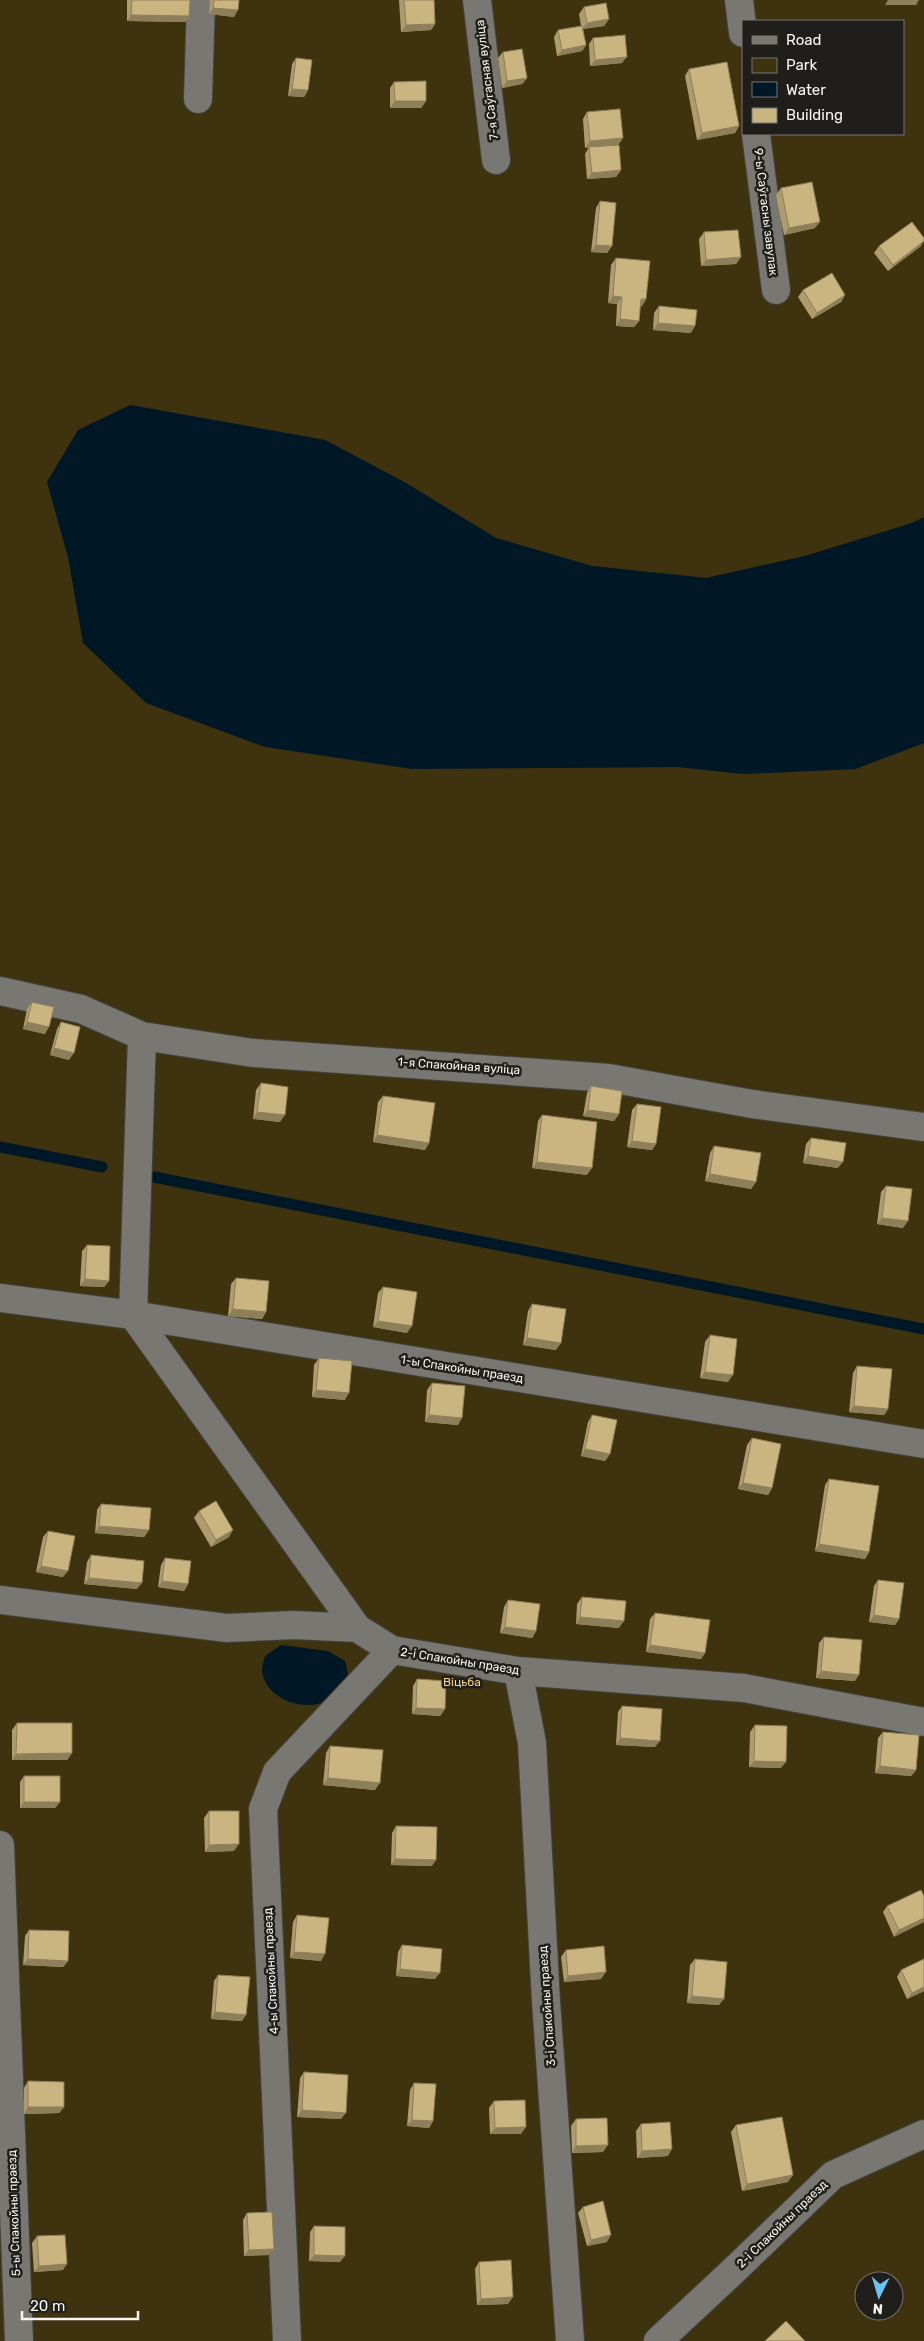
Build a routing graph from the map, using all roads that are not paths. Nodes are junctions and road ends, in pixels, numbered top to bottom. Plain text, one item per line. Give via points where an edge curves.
1 (201, 0) edge
2 (477, 0) edge
3 (738, 0) edge
4 (742, 26) edge
5 (198, 99) dead end
6 (756, 135) edge
7 (496, 160) dead end
8 (776, 290) dead end
9 (0, 990) edge
10 (142, 1036) junction
11 (924, 1126) edge
12 (0, 1298) edge
13 (133, 1315) junction
14 (924, 1444) edge
15 (0, 1600) edge
16 (357, 1628) junction
17 (392, 1650) junction
18 (518, 1671) junction
19 (924, 1722) edge
20 (0, 1845) edge
21 (924, 2134) edge
22 (19, 2341) edge
23 (287, 2341) edge
24 (570, 2341) edge
25 (658, 2341) edge

1 - 5 lane
2 - 7 lane, 7-я Саўгасная вуліца
3 - 4 lane
6 - 8 lane, 9-ы Саўгасны завулак
9 - 10 lane, 1-я Спакойная вуліца via 81,1009
10 - 11 lane, 1-я Спакойная вуліца via 253,1053 609,1078 752,1104
10 - 13 lane
12 - 13 lane, 1-ы Спакойны праезд
13 - 14 lane, 1-ы Спакойны праезд
13 - 16 lane
15 - 16 lane, 2-і Спакойны праезд via 227,1628 294,1624
16 - 17 lane, 2-і Спакойны праезд
17 - 18 lane, 2-і Спакойны праезд
17 - 23 lane, 4-ы Спакойны праезд via 277,1772 263,1809
18 - 19 lane, 2-і Спакойны праезд via 744,1688
18 - 24 lane, 3-і Спакойны праезд via 532,1743
20 - 22 lane, 5-ы Спакойны праезд
21 - 25 lane, 2-і Спакойны праезд via 833,2175

